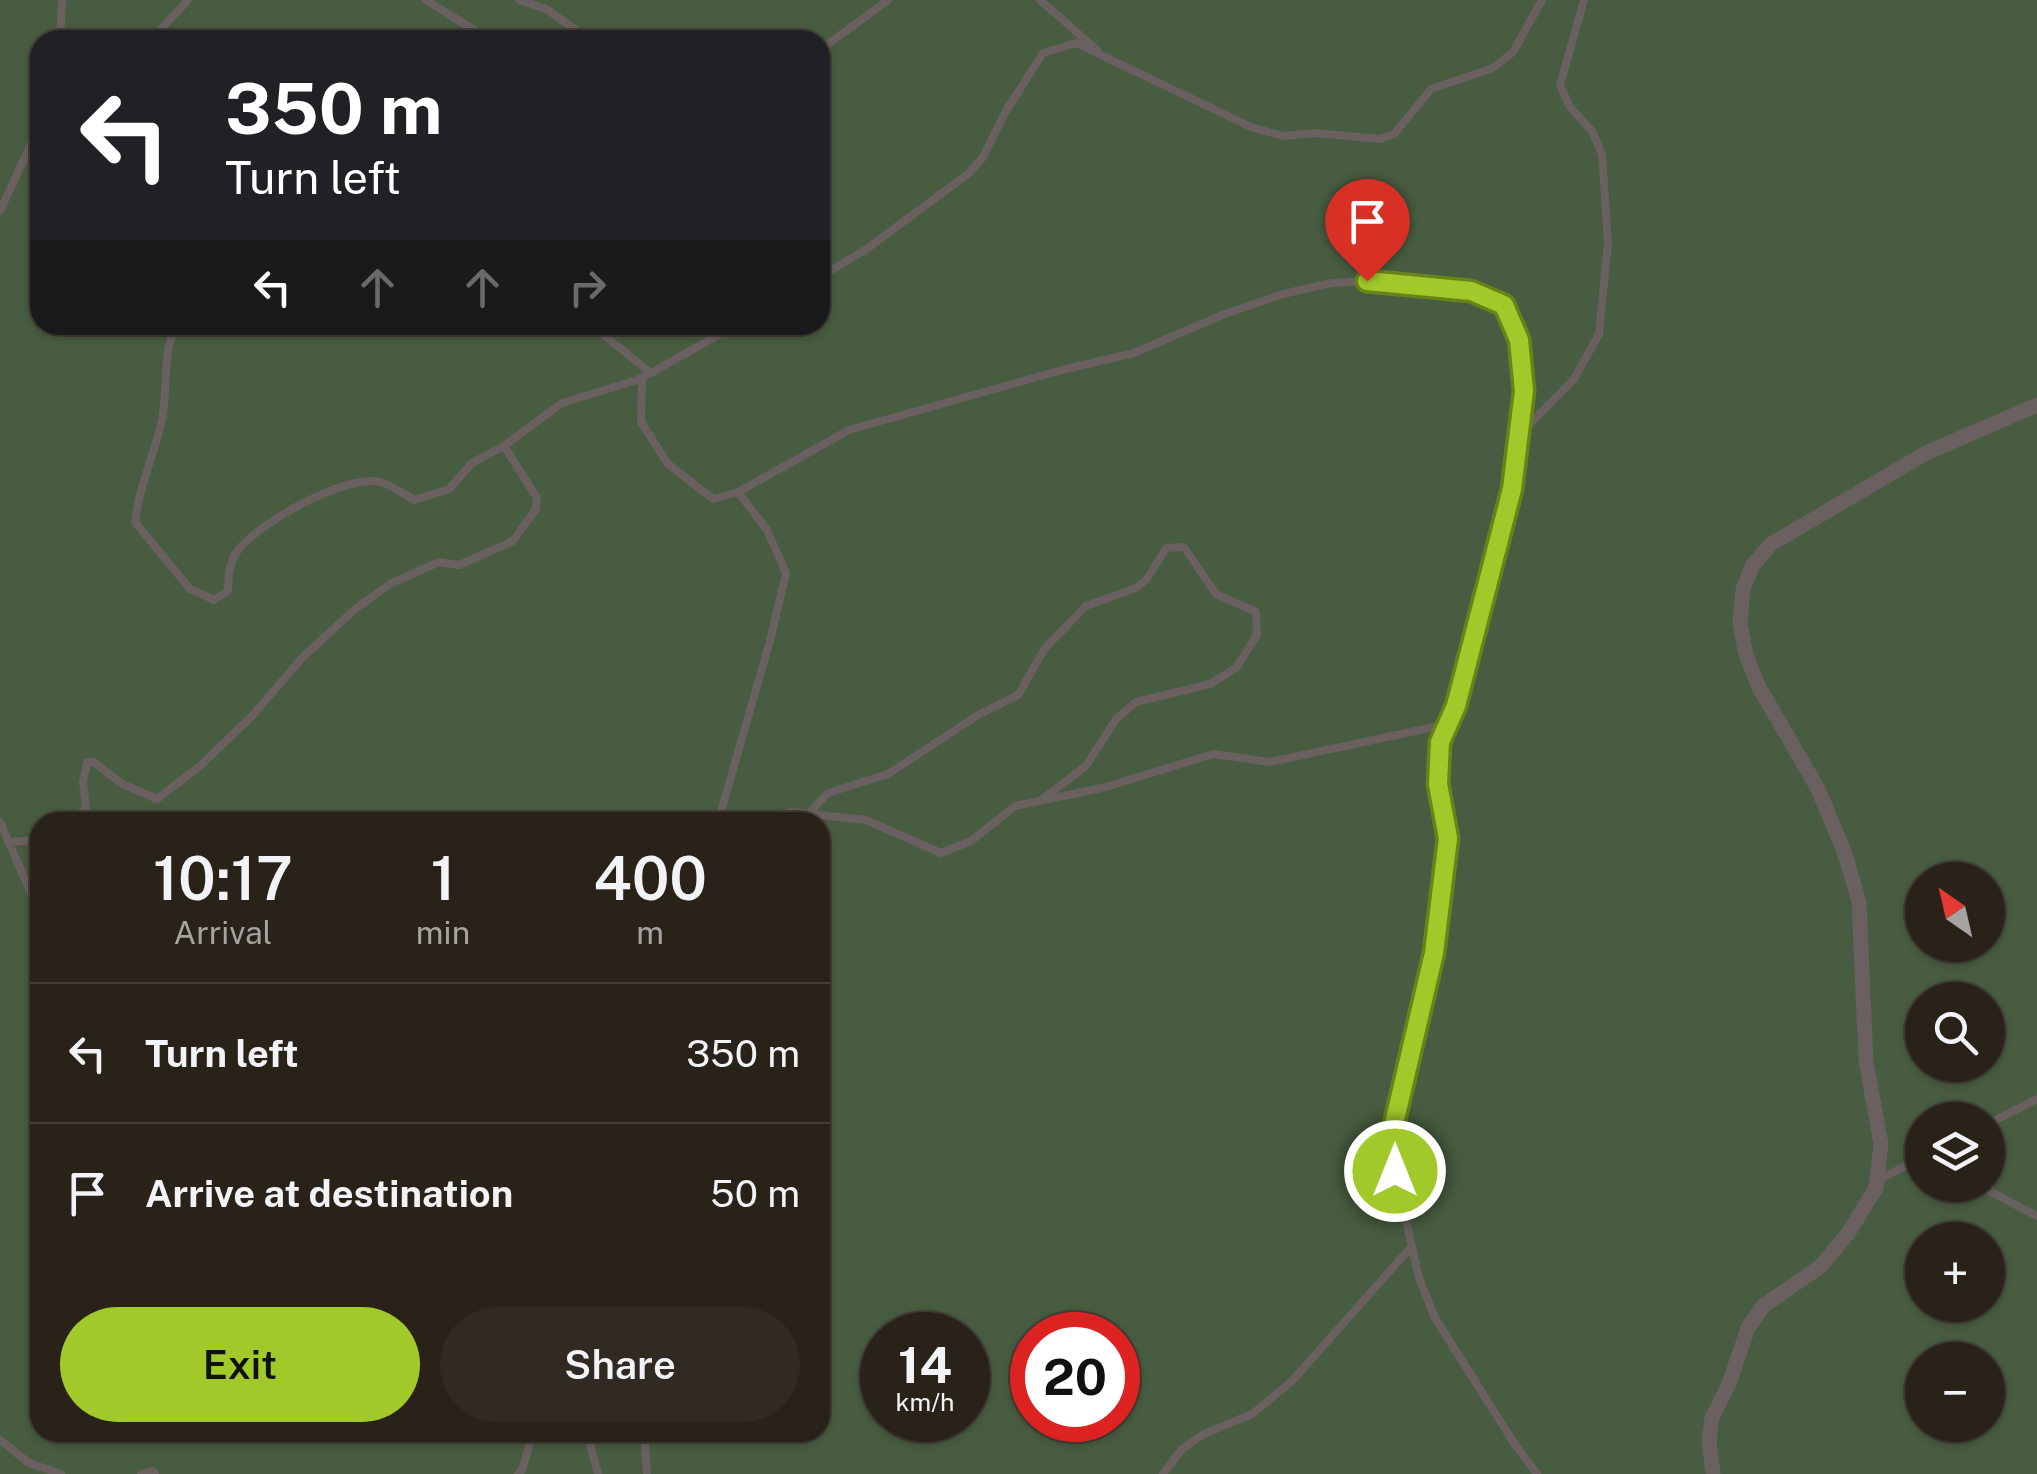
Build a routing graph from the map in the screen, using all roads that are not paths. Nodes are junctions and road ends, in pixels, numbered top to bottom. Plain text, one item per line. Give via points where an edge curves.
1 (62, 0) edge
2 (188, 0) edge
3 (426, 0) edge
4 (519, 0) edge
5 (888, 0) edge
6 (1040, 0) edge
7 (1542, 0) edge
8 (1584, 0) edge
9 (60, 30) edge
10 (160, 30) edge
11 (474, 30) edge
12 (576, 30) edge
13 (830, 43) edge
14 (1104, 56) junction
15 (30, 146) edge
16 (0, 211) edge
17 (830, 271) edge
18 (172, 335) edge
19 (603, 335) edge
20 (718, 335) edge
21 (646, 375) junction
22 (2037, 404) edge
23 (1518, 436) junction
24 (504, 446) junction
25 (738, 492) junction
26 (1448, 724) junction
27 (1041, 800) junction
28 (82, 812) edge
29 (721, 812) edge
30 (810, 812) edge
31 (830, 816) edge
32 (0, 822) edge
33 (30, 841) edge
34 (8, 842) junction
35 (30, 892) edge
36 (2037, 1099) edge
37 (2005, 1115) edge
38 (1905, 1166) edge
39 (1876, 1180) junction
40 (2005, 1199) edge
41 (2037, 1216) edge
42 (1412, 1246) junction
43 (0, 1440) edge
44 (530, 1442) edge
45 (590, 1442) edge
46 (645, 1442) edge
47 (61, 1474) edge
48 (141, 1474) edge
49 (155, 1474) edge
50 (518, 1474) edge
51 (598, 1474) edge
52 (647, 1474) edge
53 (1163, 1474) edge
54 (1537, 1474) edge
55 (1714, 1474) edge

1 - 9 lane
2 - 10 lane
3 - 11 lane
4 - 12 lane
5 - 13 lane
6 - 14 lane
7 - 14 lane via 1512,52 1493,68 1431,88 1394,134 1380,139 1283,136 1252,127
8 - 23 lane via 1560,85 1602,154 1608,243 1598,334 1574,379
14 - 17 lane via 1076,43 1043,53 968,173
15 - 16 lane
18 - 24 lane via 161,424 135,522 190,589 214,600 228,591 236,553 291,509 378,480 414,500 450,489 472,463
19 - 21 lane
20 - 21 lane
21 - 24 lane via 562,403
21 - 25 lane via 642,422 668,464 713,498
22 - 39 street via 1926,453 1771,544 1743,589 1746,655 1818,789 1860,902 1866,1061 1881,1144
23 - 25 lane via 1524,391 1519,340 1504,305 1471,291 1331,283 1222,315 1134,354 849,430
23 - 26 lane via 1512,489
24 - 28 lane via 537,498 513,541 459,565 440,562 366,600 200,766 158,799 87,762
25 - 29 lane via 767,530 786,573
26 - 27 lane via 1270,762 1213,754
26 - 42 lane via 1438,784 1448,838 1434,953 1394,1124 1395,1171
27 - 30 lane via 1086,766 1116,718 1136,702 1210,684 1236,668 1257,635 1256,612 1216,594 1184,547 1166,548 1136,588 1086,606 1045,648 1018,695 888,774 828,793
27 - 31 lane via 1015,806 971,841 940,853 866,820
32 - 34 lane
33 - 34 lane
34 - 35 lane
36 - 37 lane
38 - 39 lane
39 - 55 street via 1850,1232 1820,1266 1764,1306 1748,1328 1712,1418
40 - 41 lane
42 - 53 lane via 1292,1382 1252,1414 1182,1449
42 - 54 lane via 1435,1318
43 - 47 lane via 28,1463
44 - 50 lane
45 - 51 lane
46 - 52 lane
48 - 49 lane

